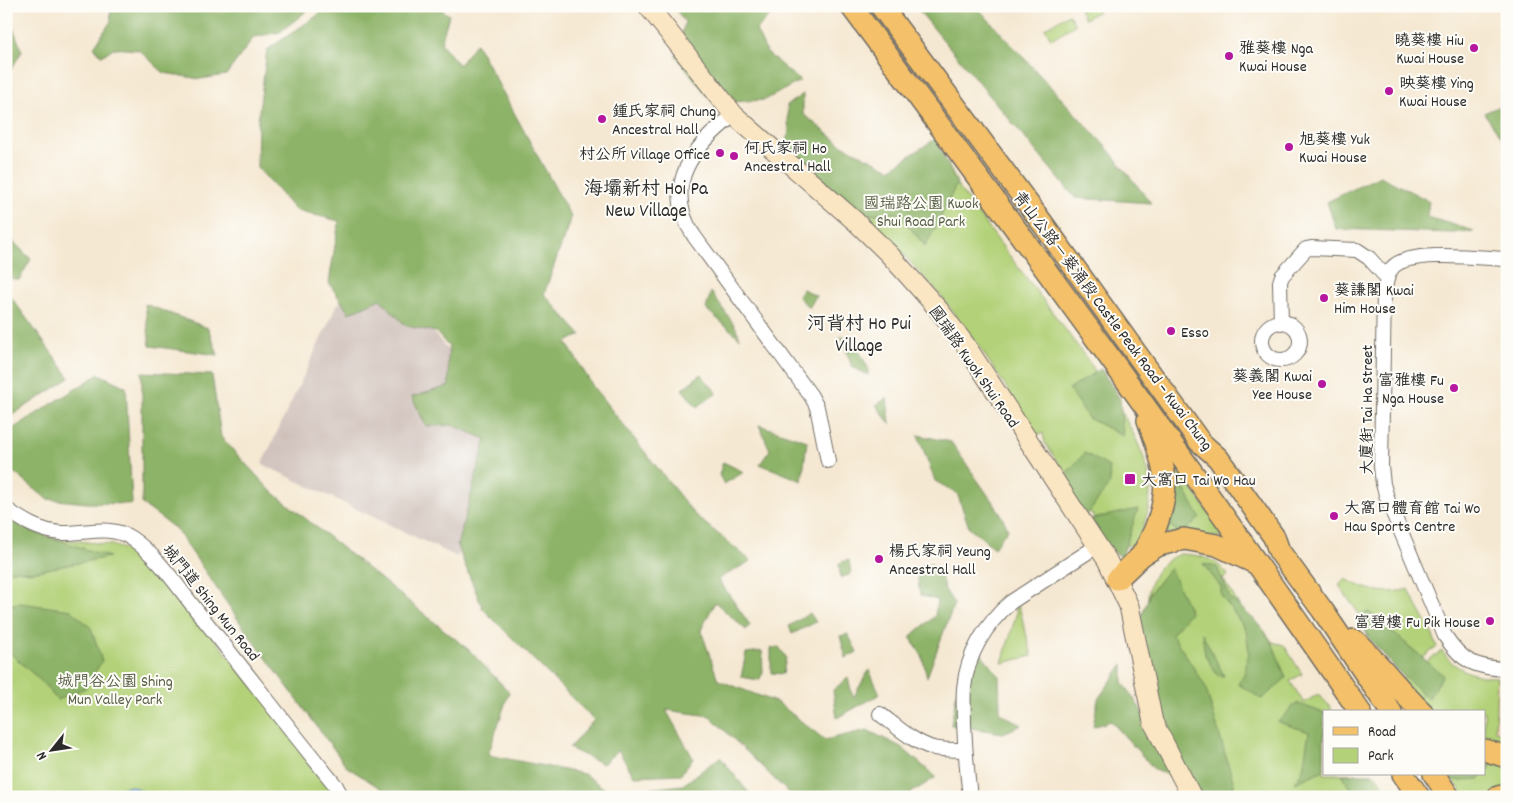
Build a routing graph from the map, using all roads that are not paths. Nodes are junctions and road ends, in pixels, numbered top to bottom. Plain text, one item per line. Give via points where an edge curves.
1 (648, 6) edge
2 (851, 6) edge
3 (881, 6) edge
4 (734, 115) junction
5 (1507, 259) edge
6 (1387, 278) junction
7 (1281, 323) dead end
8 (1142, 401) junction
9 (828, 461) dead end
10 (6, 509) edge
11 (1097, 546) junction
12 (1142, 555) junction
13 (1258, 564) junction
14 (1117, 579) junction
15 (1323, 611) junction
16 (1507, 669) edge
17 (1359, 710) edge
18 (1390, 710) edge
19 (1420, 710) edge
20 (880, 714) dead end
21 (965, 750) junction
22 (1486, 751) edge
23 (1507, 757) edge
24 (1404, 776) edge
25 (1435, 776) edge
26 (1507, 795) edge
27 (342, 797) edge
28 (970, 797) edge
29 (1192, 797) edge
30 (1420, 797) edge
31 (1449, 797) edge
32 (1498, 797) edge

1 - 4 street, 國瑞路 Kwok Shui Road
2 - 8 main road, 青山公路－葵涌段 Castle Peak Road – Kwai Chung
3 - 15 main road, 青山公路－葵涌段 Castle Peak Road – Kwai Chung via 1200,442 1218,458 1274,537 1279,552
4 - 9 street via 717,128 686,167 680,184 684,214 694,236 817,406
4 - 11 street, 國瑞路 Kwok Shui Road via 855,221 939,310
5 - 6 street via 1431,256 1409,259 1398,262
6 - 7 street via 1357,250 1306,249 1282,276
6 - 16 street, 大廈街 Tai Ha Street via 1384,292 1381,466 1388,501 1452,647 1469,661
8 - 12 main road via 1164,473 1158,524
8 - 13 main road, 青山公路－葵涌段 Castle Peak Road – Kwai Chung
10 - 27 street, 城門道 Shing Mun Road via 26,524 47,531 110,530 130,537 152,555
11 - 14 street, 國瑞路 Kwok Shui Road
11 - 21 street via 1011,602 982,635 974,650 964,688
12 - 13 main road via 1159,545 1184,539 1217,545
12 - 14 main road
13 - 17 main road, 青山公路－葵涌段 Castle Peak Road – Kwai Chung
14 - 29 street, 國瑞路 Kwok Shui Road via 1129,606 1152,722
15 - 18 main road, 青山公路－葵涌段 Castle Peak Road – Kwai Chung
15 - 19 main road via 1366,651
20 - 21 street via 906,734 934,748
21 - 28 street
22 - 23 main road
24 - 30 main road
25 - 31 main road
26 - 32 main road

